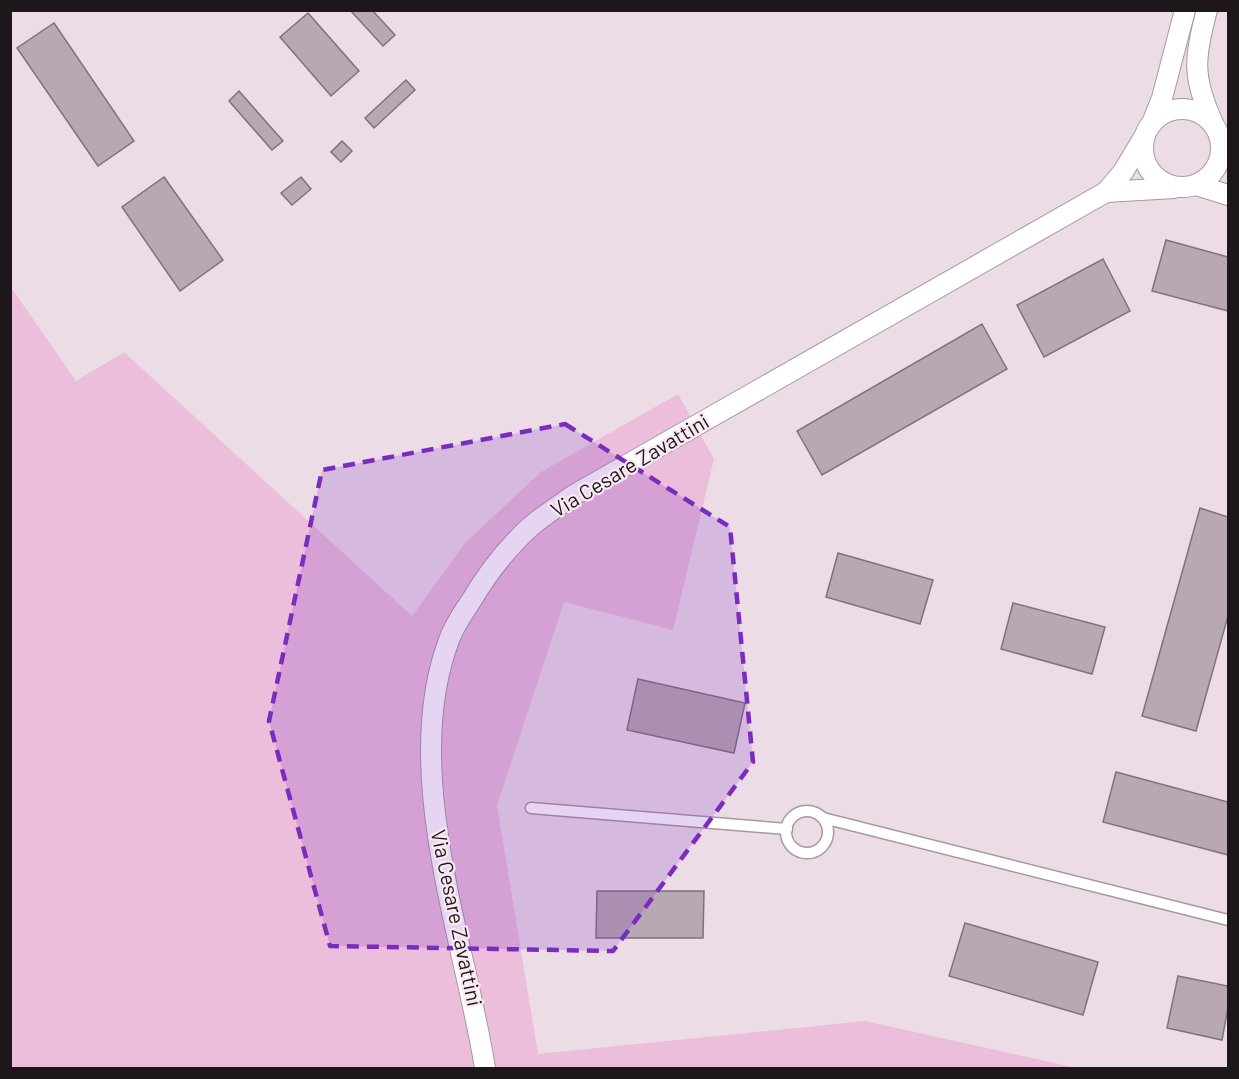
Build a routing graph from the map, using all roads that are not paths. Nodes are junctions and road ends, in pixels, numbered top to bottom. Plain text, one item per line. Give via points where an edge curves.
1 (1185, 10) edge
2 (1207, 10) edge
3 (1148, 129) junction
4 (1221, 134) edge
5 (1186, 186) junction
6 (1106, 192) junction
7 (1228, 195) edge
8 (531, 808) dead end
9 (823, 818) junction
10 (787, 829) junction
11 (1228, 920) edge
12 (485, 1068) edge

1 - 3 street, Via Cesare Zavattini via 1162,98
2 - 4 street via 1198,44 1197,74 1202,99
3 - 4 street via 1167,111 1182,108 1199,112
3 - 5 street via 1143,155 1150,171 1165,184
3 - 6 street, Via Cesare Zavattini
4 - 5 street via 1220,161 1208,178
5 - 6 street, Via Cesare Zavattini
5 - 7 street
6 - 12 street, Via Cesare Zavattini via 574,495 531,526 478,588 443,657 434,705 430,769 437,830
8 - 10 lane
9 - 10 lane via 811,811 798,813
9 - 10 lane via 827,837 813,852 794,848
9 - 11 lane

